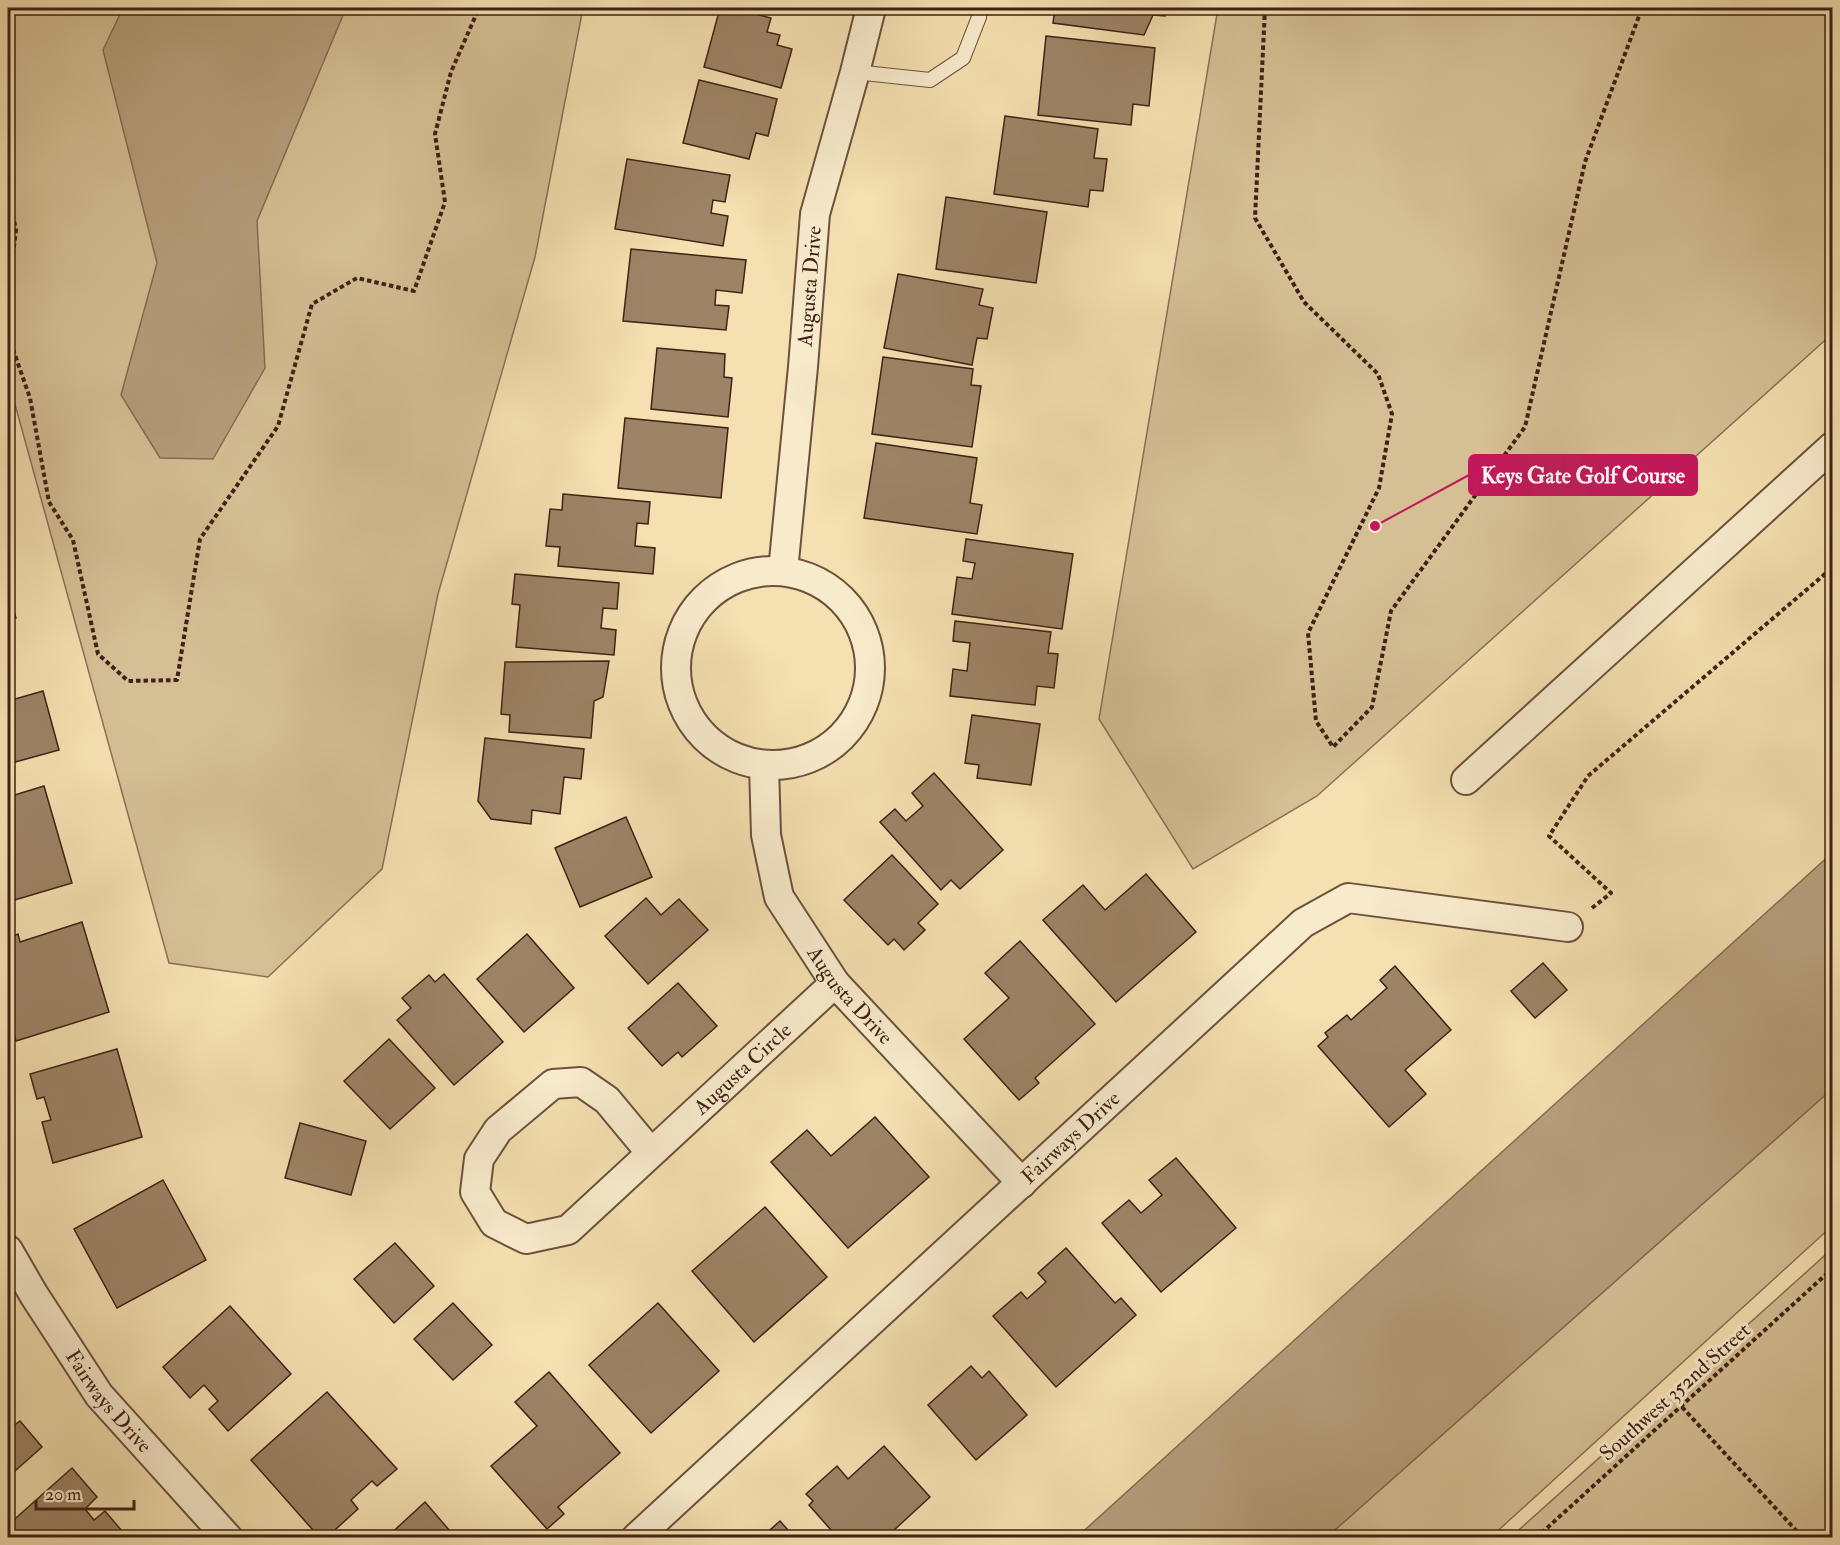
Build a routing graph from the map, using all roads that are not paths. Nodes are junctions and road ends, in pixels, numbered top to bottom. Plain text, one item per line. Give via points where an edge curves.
1 (871, 8) edge
2 (980, 8) edge
3 (855, 72) junction
4 (1833, 447) edge
5 (783, 571) junction
6 (764, 765) junction
7 (1466, 780) dead end
8 (1568, 927) road end
9 (835, 983) junction
10 (651, 1153) junction
11 (1022, 1183) junction
12 (8, 1250) edge
13 (228, 1538) edge
14 (636, 1538) edge

1 - 3 street, Augusta Drive
2 - 3 lane via 963,57 930,80
3 - 5 street, Augusta Drive via 816,214
4 - 7 street
5 - 6 street via 812,578 838,594 857,618 869,646 870,676 863,706 847,732 823,751 795,763
5 - 6 street via 749,574 718,588 694,611 679,642 676,676 685,709 704,736 731,756
6 - 9 street, Augusta Drive via 766,835 779,897
8 - 11 street, Fairways Drive via 1348,898 1303,923
9 - 10 street, Augusta Circle
9 - 11 street, Augusta Drive
10 - 10 street, Augusta Circle via 568,1230 526,1239 494,1223 475,1192 479,1159 498,1130 553,1084 581,1082 607,1100
11 - 14 street, Fairways Drive
12 - 13 street, Fairways Drive via 99,1395

